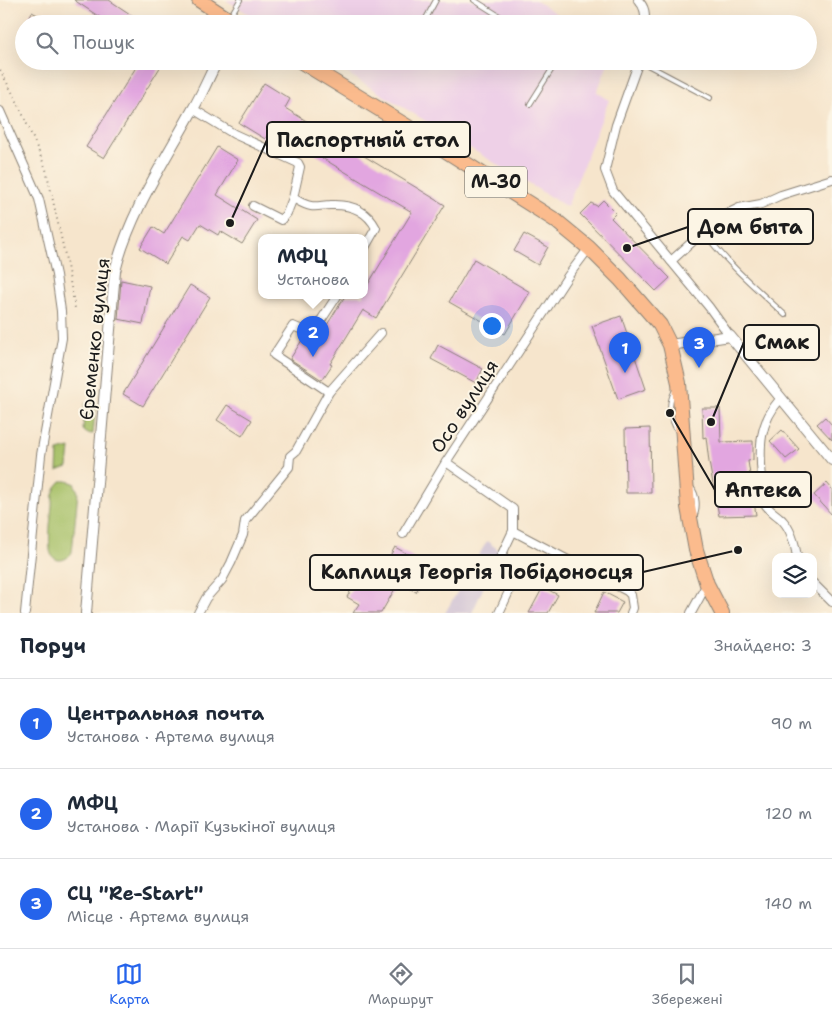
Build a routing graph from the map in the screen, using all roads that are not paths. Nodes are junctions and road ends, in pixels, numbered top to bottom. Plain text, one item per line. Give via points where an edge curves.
1 (240, 0) edge
2 (436, 0) edge
3 (474, 0) edge
4 (638, 0) edge
5 (201, 1) edge
6 (223, 15) edge
7 (235, 15) edge
8 (428, 15) edge
9 (498, 15) edge
10 (646, 15) edge
11 (212, 70) edge
12 (315, 70) edge
13 (551, 70) edge
14 (637, 70) edge
15 (657, 70) edge
16 (710, 98) dead end
17 (530, 104) dead end
18 (193, 109) junction
19 (0, 111) edge
20 (832, 179) edge
21 (292, 198) junction
22 (253, 206) dead end
23 (704, 232) junction
24 (368, 243) edge
25 (589, 248) junction
26 (671, 261) junction
27 (335, 299) edge
28 (785, 315) dead end
29 (381, 333) dead end
30 (730, 336) junction
31 (668, 340) junction
32 (329, 392) junction
33 (781, 398) junction
34 (832, 460) edge
35 (446, 462) junction
36 (513, 531) junction
37 (402, 534) dead end
38 (796, 553) edge
39 (707, 584) junction
40 (817, 587) edge
41 (832, 602) edge
42 (25, 613) edge
43 (86, 613) edge
44 (198, 613) edge
45 (499, 613) edge
46 (631, 613) edge
47 (691, 613) edge
48 (722, 613) edge

1 - 7 lane
2 - 8 lane
3 - 9 lane
4 - 10 street
5 - 6 highway
11 - 18 street, Єременко вулиця
12 - 25 highway, М-30 via 555,220
13 - 17 lane
14 - 26 street via 616,124 605,170 613,191
15 - 16 lane
18 - 21 street via 234,134 298,163 300,167
18 - 43 street, Єременко вулиця via 139,206 115,271
19 - 42 street via 39,199 61,311 62,338 41,455
20 - 23 street via 761,204 739,208 720,217
21 - 22 street via 281,220
21 - 24 street via 313,206 351,207 365,213 376,228
23 - 26 street
23 - 28 lane via 716,249
25 - 31 highway, М-30 via 640,300
25 - 35 street, Осо вулиця
26 - 30 street
27 - 32 street via 312,334 293,326 274,355
29 - 32 street
30 - 31 street
30 - 33 street
31 - 39 highway, М-30 via 679,383 691,526
32 - 44 street via 296,451 290,456 289,467 245,521 231,563
33 - 34 street
33 - 38 street via 767,419 761,436 764,500 769,510 783,520 791,532
35 - 36 street via 513,509
35 - 37 street, Осо вулиця
36 - 45 street via 494,571 512,585
36 - 46 street via 627,591 631,595
39 - 47 street
39 - 48 highway, М-30
40 - 41 street

